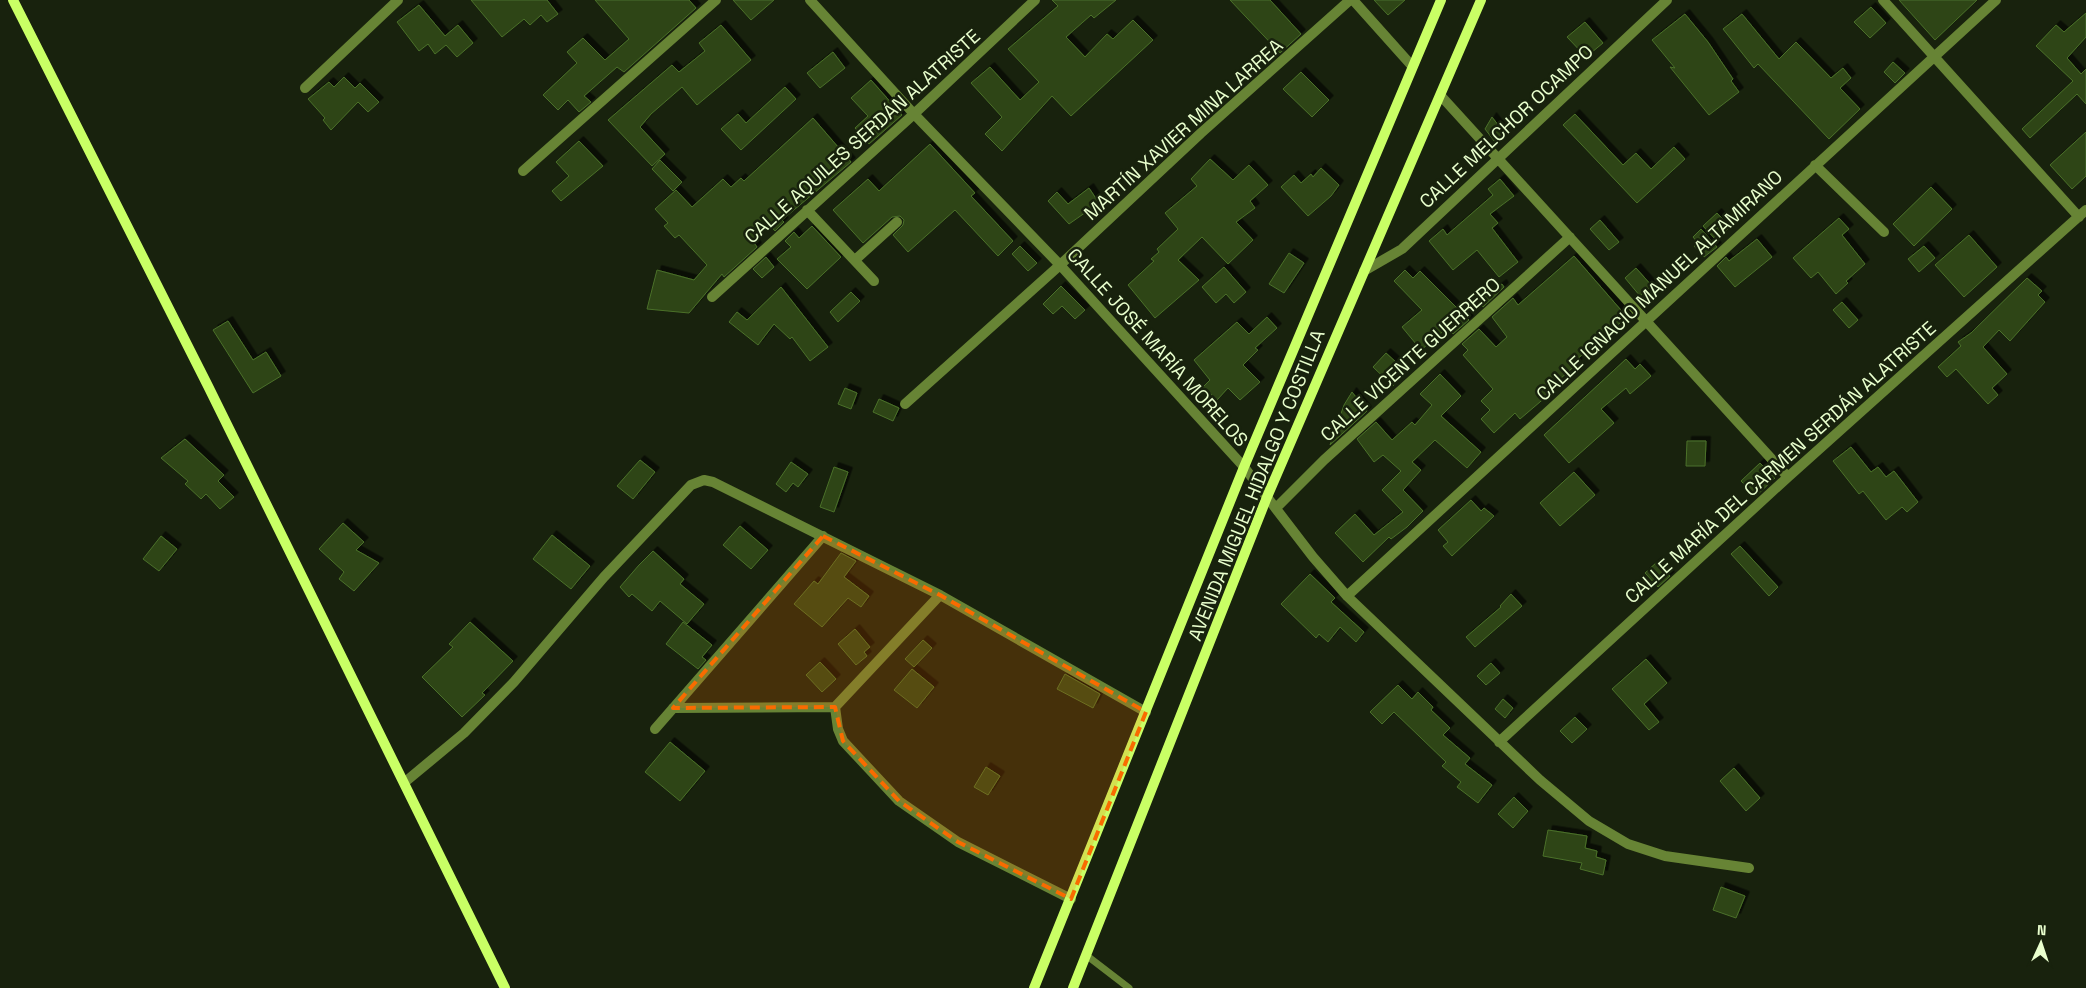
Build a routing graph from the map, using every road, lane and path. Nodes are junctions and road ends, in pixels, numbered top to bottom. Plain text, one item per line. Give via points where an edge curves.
1 (13, 0) edge
2 (398, 0) edge
3 (716, 0) edge
4 (810, 0) edge
5 (1035, 0) edge
6 (1352, 0) edge
7 (1441, 0) edge
8 (1481, 0) edge
9 (1667, 0) edge
10 (1883, 0) edge
11 (1996, 0) edge
12 (1935, 56) junction
13 (1412, 66) junction
14 (305, 88) dead end
15 (1441, 96) junction
16 (914, 114) junction
17 (1498, 157) junction
18 (1815, 165) junction
19 (523, 171) dead end
20 (807, 210) junction
21 (2082, 214) edge
22 (897, 222) dead end
23 (1884, 232) dead end
24 (1570, 237) junction
25 (855, 260) junction
26 (1060, 265) junction
27 (1364, 271) junction
28 (874, 281) dead end
29 (712, 297) dead end
30 (1646, 320) junction
31 (905, 404) dead end
32 (1244, 467) junction
33 (1788, 477) junction
34 (1268, 497) junction
35 (1276, 508) junction
36 (823, 536) junction
37 (940, 594) junction
38 (1347, 596) junction
39 (834, 707) junction
40 (673, 708) junction
41 (1146, 712) junction
42 (654, 730) dead end
43 (1499, 742) junction
44 (405, 782) junction
45 (1749, 868) dead end
46 (1071, 899) junction
47 (1086, 955) junction
48 (505, 988) edge
49 (1034, 988) edge
50 (1073, 988) edge
51 (1129, 988) edge

1 - 44 main road
2 - 14 street
3 - 19 street
4 - 16 street, CALLE JOSÉ MARÍA MORELOS
5 - 16 street, CALLE AQUILES SERDÁN ALATRISTE
6 - 13 street
6 - 26 street, MARTÍN XAVIER MINA LARREA via 1201,133
7 - 13 main road, AVENIDA MIGUEL HIDALGO Y COSTILLA
8 - 15 main road, AVENIDA MIGUEL HIDALGO Y COSTILLA
9 - 17 street, CALLE MELCHOR OCAMPO
10 - 12 street
11 - 12 street, CALLE IGNACIO MANUEL ALTAMIRANO
12 - 18 street, CALLE IGNACIO MANUEL ALTAMIRANO
12 - 21 street
13 - 32 main road, AVENIDA MIGUEL HIDALGO Y COSTILLA
15 - 17 street
15 - 27 main road, AVENIDA MIGUEL HIDALGO Y COSTILLA
16 - 20 street, CALLE AQUILES SERDÁN ALATRISTE
16 - 26 street, CALLE JOSÉ MARÍA MORELOS
17 - 24 street
17 - 27 street, CALLE MELCHOR OCAMPO via 1402,249
18 - 23 street
18 - 30 street, CALLE IGNACIO MANUEL ALTAMIRANO
20 - 25 street
20 - 29 street, CALLE AQUILES SERDÁN ALATRISTE
21 - 33 street, CALLE MARÍA DEL CARMEN SERDÁN ALATRISTE
22 - 25 street
24 - 30 street
24 - 35 street, CALLE VICENTE GUERRERO via 1324,460
25 - 28 street
26 - 31 street, MARTÍN XAVIER MINA LARREA
26 - 32 street, CALLE JOSÉ MARÍA MORELOS
27 - 34 main road, AVENIDA MIGUEL HIDALGO Y COSTILLA
30 - 33 street
30 - 38 street, CALLE IGNACIO MANUEL ALTAMIRANO
32 - 34 street, CALLE JOSÉ MARÍA MORELOS
32 - 41 main road, AVENIDA MIGUEL HIDALGO Y COSTILLA
33 - 43 street, CALLE MARÍA DEL CARMEN SERDÁN ALATRISTE
34 - 35 street, CALLE JOSÉ MARÍA MORELOS
34 - 47 main road, AVENIDA MIGUEL HIDALGO Y COSTILLA
35 - 38 street, CALLE JOSÉ MARÍA MORELOS
36 - 37 street
36 - 40 street
36 - 44 street via 713,482 704,480 690,485 604,577 514,682 464,733
37 - 39 street
37 - 41 street
38 - 43 street, CALLE JOSÉ MARÍA MORELOS
39 - 40 street
39 - 46 street via 843,741 899,801 958,842
40 - 42 street
41 - 46 main road, AVENIDA MIGUEL HIDALGO Y COSTILLA
43 - 45 street, CALLE JOSÉ MARÍA MORELOS via 1589,822 1628,844 1665,856
44 - 48 main road
46 - 49 main road, AVENIDA MIGUEL HIDALGO Y COSTILLA
47 - 50 main road, AVENIDA MIGUEL HIDALGO Y COSTILLA
47 - 51 lane

